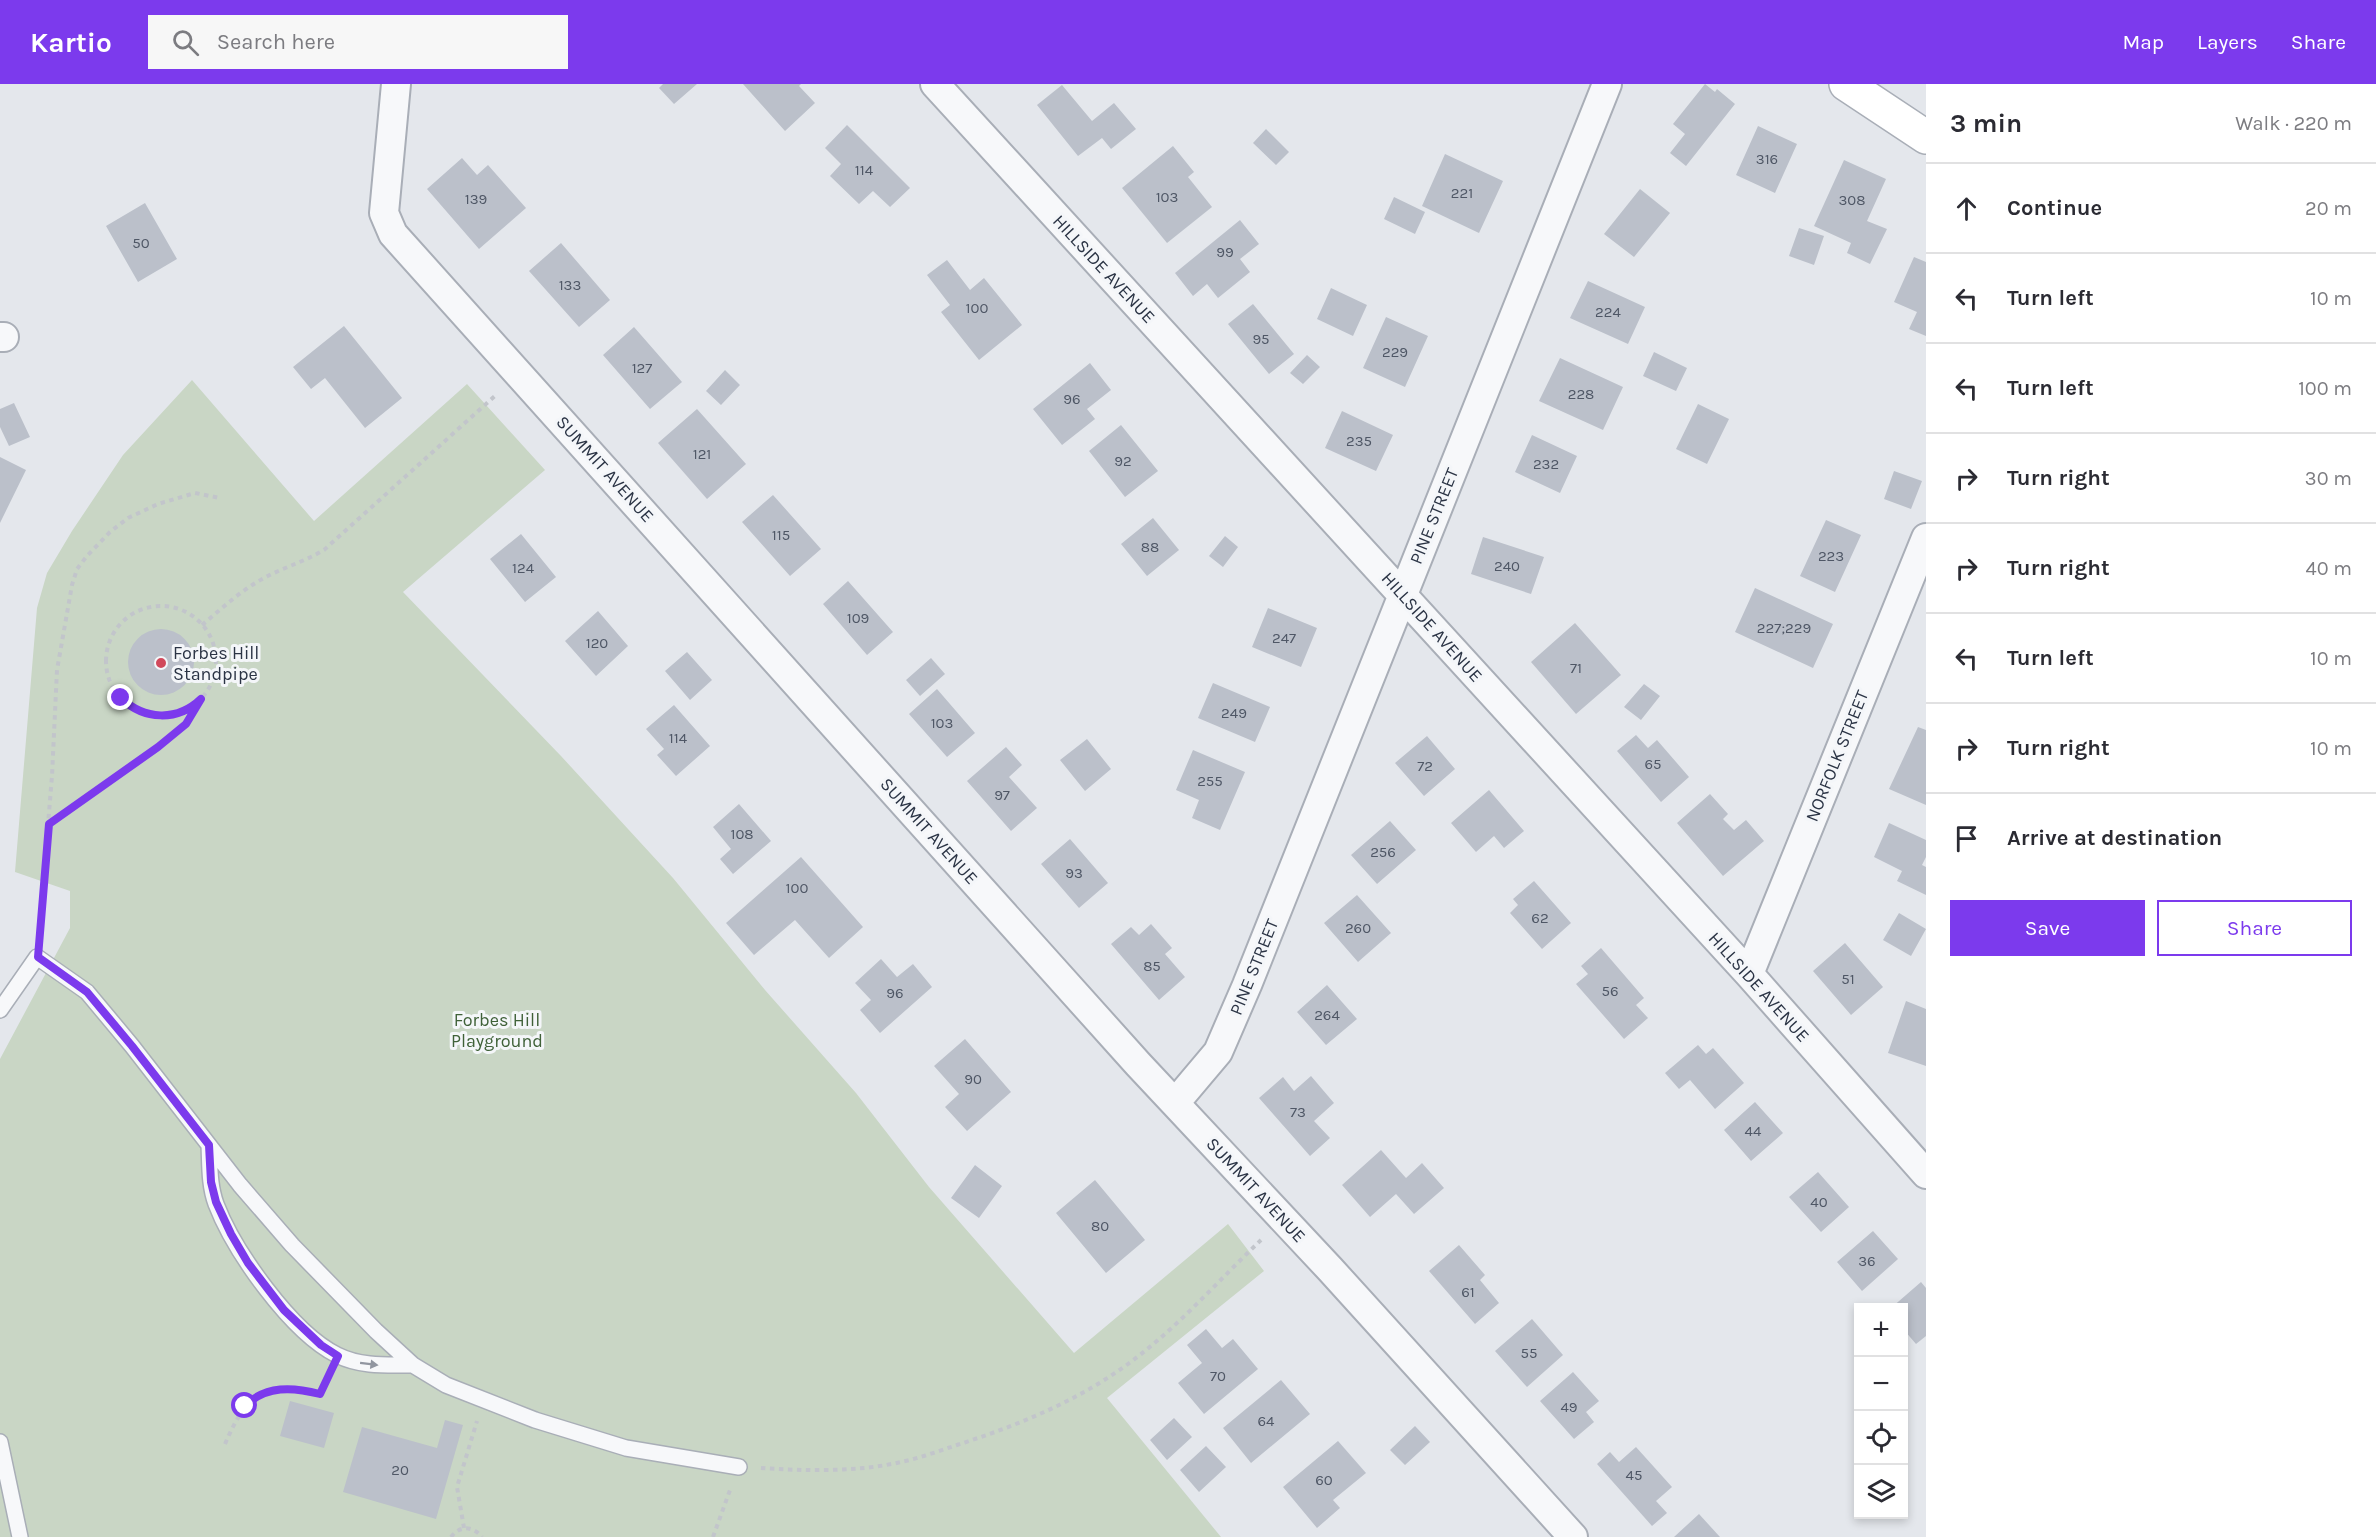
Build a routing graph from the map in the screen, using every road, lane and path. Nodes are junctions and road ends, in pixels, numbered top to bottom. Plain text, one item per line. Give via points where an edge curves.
1 (396, 84) edge
2 (935, 84) edge
3 (1606, 84) edge
4 (1846, 84) edge
5 (1926, 137) edge
6 (501, 390) dead end
7 (220, 498) dead end
8 (1926, 538) edge
9 (1403, 595) junction
10 (202, 625) junction
11 (201, 699) junction
12 (49, 824) junction
13 (38, 957) junction
14 (1749, 974) junction
15 (0, 1010) edge
16 (1175, 1103) junction
17 (209, 1145) junction
18 (1926, 1174) edge
19 (1283, 1219) junction
20 (338, 1356) junction
21 (413, 1365) junction
22 (483, 1401) junction
23 (0, 1442) edge
24 (225, 1444) dead end
25 (739, 1467) junction
26 (464, 1528) junction
27 (20, 1537) edge
28 (451, 1537) edge
29 (482, 1537) edge
30 (713, 1537) edge
31 (1573, 1537) edge

1 - 16 street, SUMMIT AVENUE via 384,213 393,234
2 - 9 street, HILLSIDE AVENUE
3 - 9 street, PINE STREET
4 - 5 main road
6 - 10 path via 324,550 256,583
7 - 12 path via 195,493 148,508 110,532 77,569 57,670
8 - 14 street, NORFOLK STREET
9 - 14 street, HILLSIDE AVENUE
9 - 16 street, PINE STREET via 1218,1052
10 - 11 path via 212,640 216,657 215,675
10 - 11 path via 171,607 153,607 136,613 111,639 106,665 115,691 143,713 170,716
11 - 12 path via 186,724
12 - 13 path
13 - 15 lane
13 - 17 lane via 87,992
14 - 18 street, HILLSIDE AVENUE
16 - 19 street, SUMMIT AVENUE
17 - 20 lane via 216,1202 248,1263 284,1310
17 - 21 lane via 292,1245
19 - 25 path via 1152,1345 1071,1400 1034,1417 900,1462 827,1468
19 - 31 street, SUMMIT AVENUE
20 -> 21 lane via 366,1365
20 - 24 path via 320,1394 286,1389 253,1398 235,1421
21 - 22 lane
22 - 25 lane via 626,1448
22 - 26 path via 457,1487
23 - 27 lane
25 - 30 path
26 - 28 path
26 - 29 path

